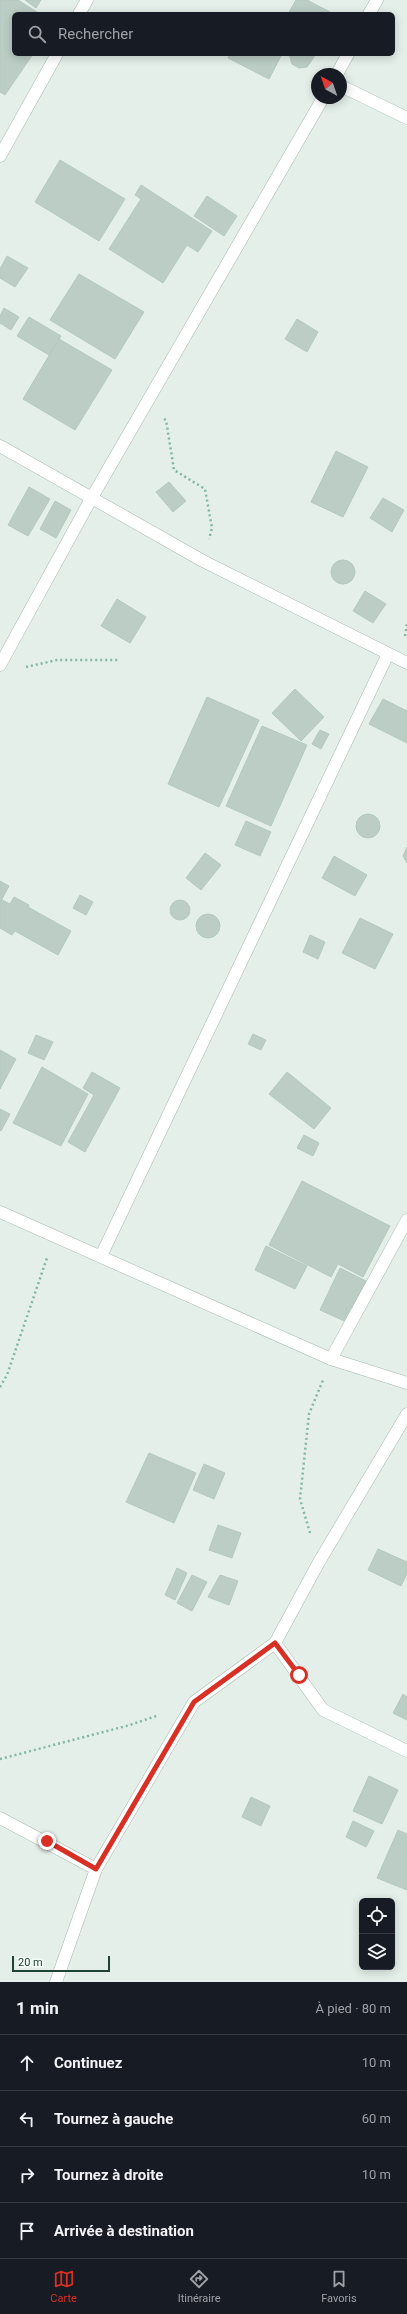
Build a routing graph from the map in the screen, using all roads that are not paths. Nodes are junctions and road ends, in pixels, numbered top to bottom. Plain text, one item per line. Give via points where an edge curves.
1 (87, 0) edge
2 (377, 0) edge
3 (80, 12) edge
4 (370, 12) edge
5 (56, 56) edge
6 (347, 56) edge
7 (340, 68) edge
8 (347, 89) edge
9 (320, 104) edge
10 (407, 118) edge
11 (0, 156) edge
12 (0, 446) edge
13 (91, 499) junction
14 (388, 654) junction
15 (407, 663) edge
16 (0, 665) edge
17 (0, 1212) edge
18 (407, 1220) edge
19 (101, 1256) junction
20 (331, 1359) junction
21 (407, 1383) edge
22 (407, 1414) edge
23 (275, 1643) junction
24 (407, 1751) edge
25 (0, 1818) edge
26 (96, 1869) junction
27 (56, 1982) edge

1 - 3 street
2 - 4 street
5 - 11 street
6 - 7 street
8 - 10 street
9 - 13 street
12 - 13 street
13 - 14 street via 203,561
13 - 16 street
14 - 15 street
14 - 19 street
17 - 19 street
18 - 20 street
19 - 20 street
20 - 21 street
22 - 23 street via 318,1562
23 - 24 street via 323,1710
23 - 26 street via 194,1702
25 - 26 street
26 - 27 street

